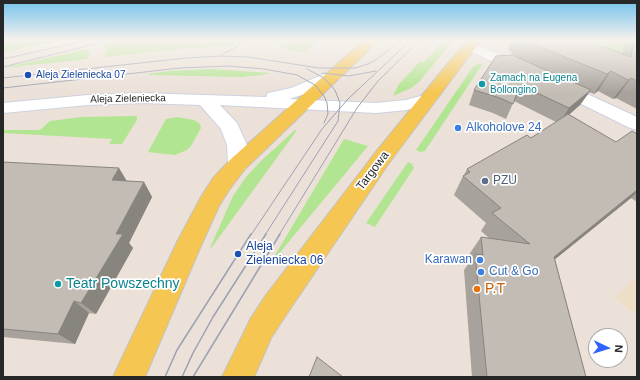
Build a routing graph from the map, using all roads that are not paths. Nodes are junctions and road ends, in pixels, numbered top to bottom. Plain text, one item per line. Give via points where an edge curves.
1 (353, 58) edge
2 (460, 58) edge
3 (501, 58) edge
4 (334, 75) junction
5 (428, 99) junction
6 (205, 100) junction
7 (253, 101) junction
8 (302, 105) junction
9 (3, 108) edge
10 (637, 124) edge
11 (238, 164) junction
12 (128, 377) edge
13 (238, 377) edge

1 - 4 main road
2 - 5 main road, Targowa
3 - 10 street
4 - 7 street, Aleja Zieleniecka via 296,92
4 - 8 main road
5 - 8 street, Aleja Zieleniecka via 389,108
5 - 13 main road, Targowa via 276,305 261,328
6 - 7 street, Aleja Zieleniecka
6 - 9 street, Aleja Zieleniecka via 88,100
6 - 11 street via 230,127 237,145
7 - 8 street, Aleja Zieleniecka
8 - 11 main road
11 - 12 main road via 221,184 209,204

